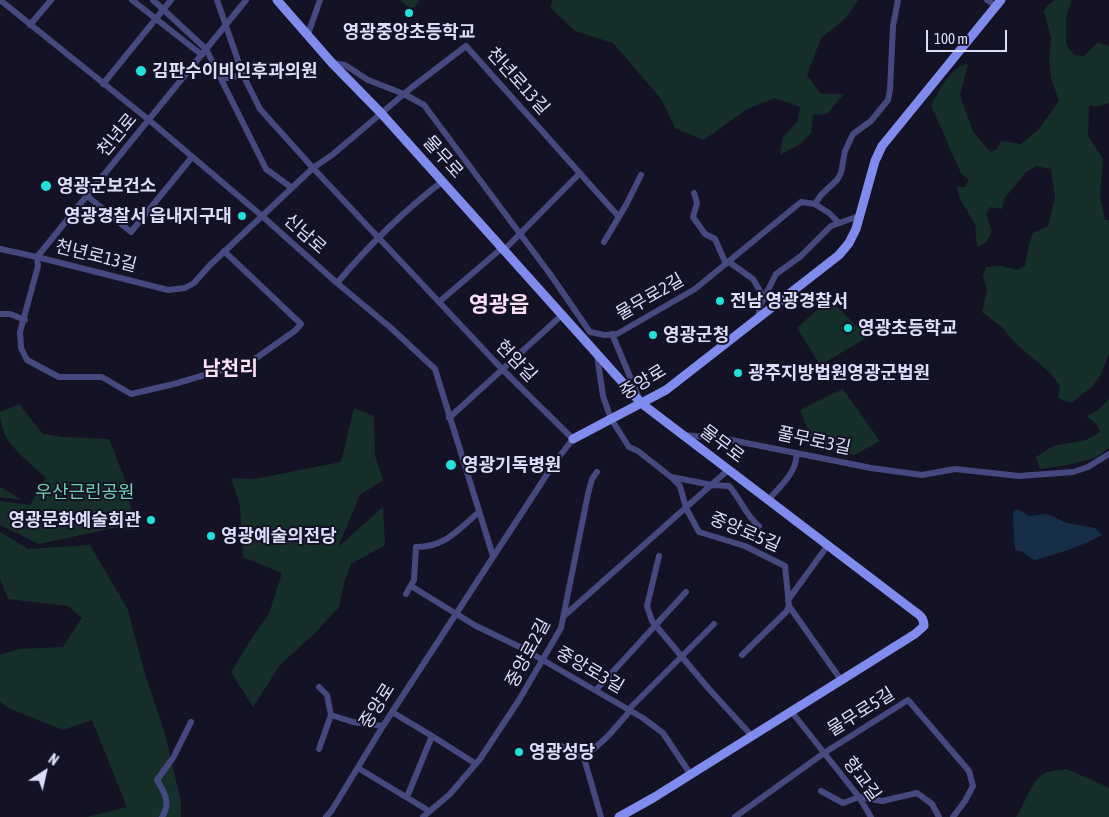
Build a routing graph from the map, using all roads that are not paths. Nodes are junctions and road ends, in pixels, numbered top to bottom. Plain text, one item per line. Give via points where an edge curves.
1 (0, 0) edge
2 (51, 0) edge
3 (132, 0) edge
4 (153, 0) edge
5 (171, 0) edge
6 (217, 0) edge
7 (246, 0) edge
8 (278, 0) edge
9 (320, 0) edge
10 (898, 0) edge
11 (987, 0) edge
12 (999, 3) edge
13 (163, 9) junction
14 (155, 18) junction
15 (226, 24) junction
16 (30, 25) junction
17 (308, 34) junction
18 (206, 49) junction
19 (202, 55) junction
20 (332, 63) junction
21 (243, 75) junction
22 (221, 79) junction
23 (103, 84) junction
24 (404, 94) junction
25 (381, 113) junction
26 (149, 120) junction
27 (192, 157) junction
28 (313, 168) junction
29 (580, 173) junction
30 (641, 175) dead end
31 (443, 182) junction
32 (292, 188) junction
33 (694, 193) dead end
34 (86, 195) junction
35 (815, 204) junction
36 (262, 216) junction
37 (859, 216) junction
38 (620, 217) junction
39 (839, 223) junction
40 (520, 234) junction
41 (378, 237) junction
42 (604, 242) dead end
43 (0, 249) edge
44 (503, 249) junction
45 (224, 251) junction
46 (37, 257) junction
47 (728, 263) junction
48 (337, 283) junction
49 (764, 298) junction
50 (440, 302) junction
51 (0, 314) edge
52 (562, 315) junction
53 (758, 318) junction
54 (25, 320) junction
55 (612, 334) junction
56 (596, 354) junction
57 (502, 369) junction
58 (641, 403) junction
59 (448, 418) junction
60 (611, 419) junction
61 (683, 435) junction
62 (573, 439) junction
63 (796, 453) junction
64 (1109, 454) edge
65 (728, 470) junction
66 (597, 472) dead end
67 (672, 477) junction
68 (712, 485) junction
69 (768, 500) junction
70 (686, 508) junction
71 (479, 512) junction
72 (759, 526) dead end
73 (828, 545) junction
74 (492, 556) junction
75 (659, 556) dead end
76 (411, 586) junction
77 (686, 592) dead end
78 (406, 594) dead end
79 (789, 603) junction
80 (455, 613) junction
81 (564, 616) junction
82 (714, 624) dead end
83 (655, 625) junction
84 (742, 655) dead end
85 (682, 657) junction
86 (544, 661) junction
87 (841, 680) junction
88 (319, 687) dead end
89 (596, 690) junction
90 (629, 710) junction
91 (791, 711) junction
92 (392, 712) junction
93 (331, 715) junction
94 (191, 722) dead end
95 (383, 726) junction
96 (432, 736) junction
97 (752, 736) junction
98 (559, 745) dead end
99 (320, 749) dead end
100 (824, 753) junction
101 (584, 758) junction
102 (476, 764) junction
103 (358, 768) junction
104 (691, 775) junction
105 (821, 791) dead end
106 (407, 797) junction
107 (859, 797) junction
108 (429, 811) junction
109 (162, 817) edge
110 (326, 817) edge
111 (423, 817) edge
112 (601, 817) edge
113 (619, 817) edge
114 (735, 817) edge
115 (870, 817) edge
116 (939, 817) edge
117 (953, 817) edge

1 - 16 street, 신남로
2 - 16 street
3 - 14 street
4 - 13 street
5 - 13 street
6 - 15 street, 현암길
7 - 15 street, 천년로
8 - 17 main road, 물무로
9 - 17 street
10 - 35 street via 888,100 871,121 853,134 845,151 842,173
11 - 12 street
12 - 37 main road, 중앙로 via 882,146
13 - 14 street
13 - 18 street
14 - 19 street
14 - 23 street
15 - 18 street, 천년로
15 - 21 street, 현암길
16 - 23 street, 신남로
17 - 20 main road, 물무로
18 - 19 street, 천년로
18 - 22 street
19 - 26 street, 천년로
20 - 24 street, 물무로2길 via 345,65 368,80
20 - 25 main road, 물무로
21 - 22 street
21 - 28 street, 현암길 via 260,109
22 - 32 street via 266,170
23 - 26 street, 신남로
24 - 25 street, 천년로13길
24 - 29 street, 천년로13길 via 466,46
24 - 40 street, 물무로2길 via 424,105
25 - 28 street, 천년로13길
25 - 31 main road, 물무로
26 - 27 street, 신남로
26 - 34 street, 천년로
27 - 34 street via 131,232
27 - 36 street, 신남로
28 - 32 street, 천년로13길
28 - 41 street, 현암길
29 - 38 street, 천년로13길
29 - 40 street
30 - 38 street
31 - 41 street
31 - 44 main road, 물무로
32 - 36 street, 천년로13길
33 - 47 street via 693,217 705,234 715,239
34 - 46 street, 천년로
35 - 39 street
35 - 47 street, 물무로2길 via 800,202
36 - 45 street, 천년로13길
36 - 48 street, 신남로
37 - 39 street
37 - 53 main road, 중앙로 via 849,244 839,255
38 - 42 street
39 - 49 street via 831,226 801,256 776,274
40 - 44 street
40 - 55 street, 물무로2길 via 590,332
41 - 48 street
41 - 50 street, 현암길
43 - 46 street
44 - 50 street
44 - 52 main road, 물무로
45 - 46 street, 천년로13길 via 194,283 168,290
45 - 54 street, 천년로13길 via 301,324 252,361 130,394 102,377 59,377 27,360 20,340
46 - 54 street, 천년로13길 via 38,266
47 - 49 street via 754,279
47 - 55 street, 물무로2길 via 695,289 630,328
48 - 59 street, 신남로 via 434,369
49 - 53 street
50 - 57 street, 현암길
51 - 54 street
52 - 56 main road, 물무로
52 - 57 street
53 - 58 main road, 중앙로 via 666,390
55 - 58 street
56 - 58 main road, 물무로
56 - 60 street, 중앙로5길 via 603,396
57 - 59 street
57 - 62 street, 현암길
58 - 60 main road, 중앙로
58 - 61 main road, 물무로
59 - 71 street, 신남로
60 - 62 main road, 중앙로
60 - 67 street, 중앙로5길 via 629,447
61 - 63 street, 풀무로3길 via 726,439
61 - 65 main road, 물무로
62 - 74 street, 중앙로
63 - 64 street, 풀무로3길 via 909,474 955,469 1019,476 1073,472
63 - 69 street via 791,472
65 - 68 street
65 - 69 main road, 물무로
66 - 81 street, 중앙로2길 via 588,494
67 - 68 street
67 - 70 street, 중앙로5길 via 680,486
68 - 70 street
68 - 72 street via 729,486 739,496 751,520
69 - 73 main road, 물무로
70 - 79 street, 중앙로5길 via 699,532 746,546 785,566
70 - 81 street
71 - 74 street, 신남로
71 - 76 street via 448,539 436,545 416,547
73 - 79 street
73 - 87 main road, 물무로 via 924,622 915,634
74 - 80 street, 중앙로
75 - 83 street via 647,606
76 - 78 street
76 - 80 street, 중앙로3길
77 - 83 street
79 - 84 street via 786,612
79 - 87 street
80 - 86 street, 중앙로3길
80 - 92 street, 중앙로
81 - 86 street, 중앙로2길
82 - 85 street
83 - 85 street
83 - 89 street
85 - 90 street
85 - 97 street
86 - 89 street, 중앙로3길
86 - 102 street, 중앙로2길
87 - 91 main road, 물무로
88 - 93 street via 327,696
89 - 90 street, 중앙로3길
90 - 101 street
90 - 104 street, 중앙로3길 via 663,733
91 - 97 main road, 물무로
91 - 100 street, 향교길
92 - 95 street, 중앙로
92 - 96 street
93 - 95 street
93 - 99 street
94 - 109 street via 173,758 157,780 166,798
95 - 103 street, 중앙로
96 - 102 street
96 - 106 street
97 - 104 main road, 물무로
98 - 101 street
100 - 107 street, 향교길
100 - 114 street, 물무로5길
100 - 117 street, 물무로5길 via 908,700 969,771 973,786
101 - 112 street
102 - 108 street, 중앙로2길 via 450,794
103 - 106 street
103 - 110 street, 중앙로
104 - 113 main road, 물무로
105 - 107 street via 843,803
106 - 108 street
107 - 115 street, 향교길
107 - 116 street via 882,801 917,793 932,804
108 - 111 street, 중앙로2길

